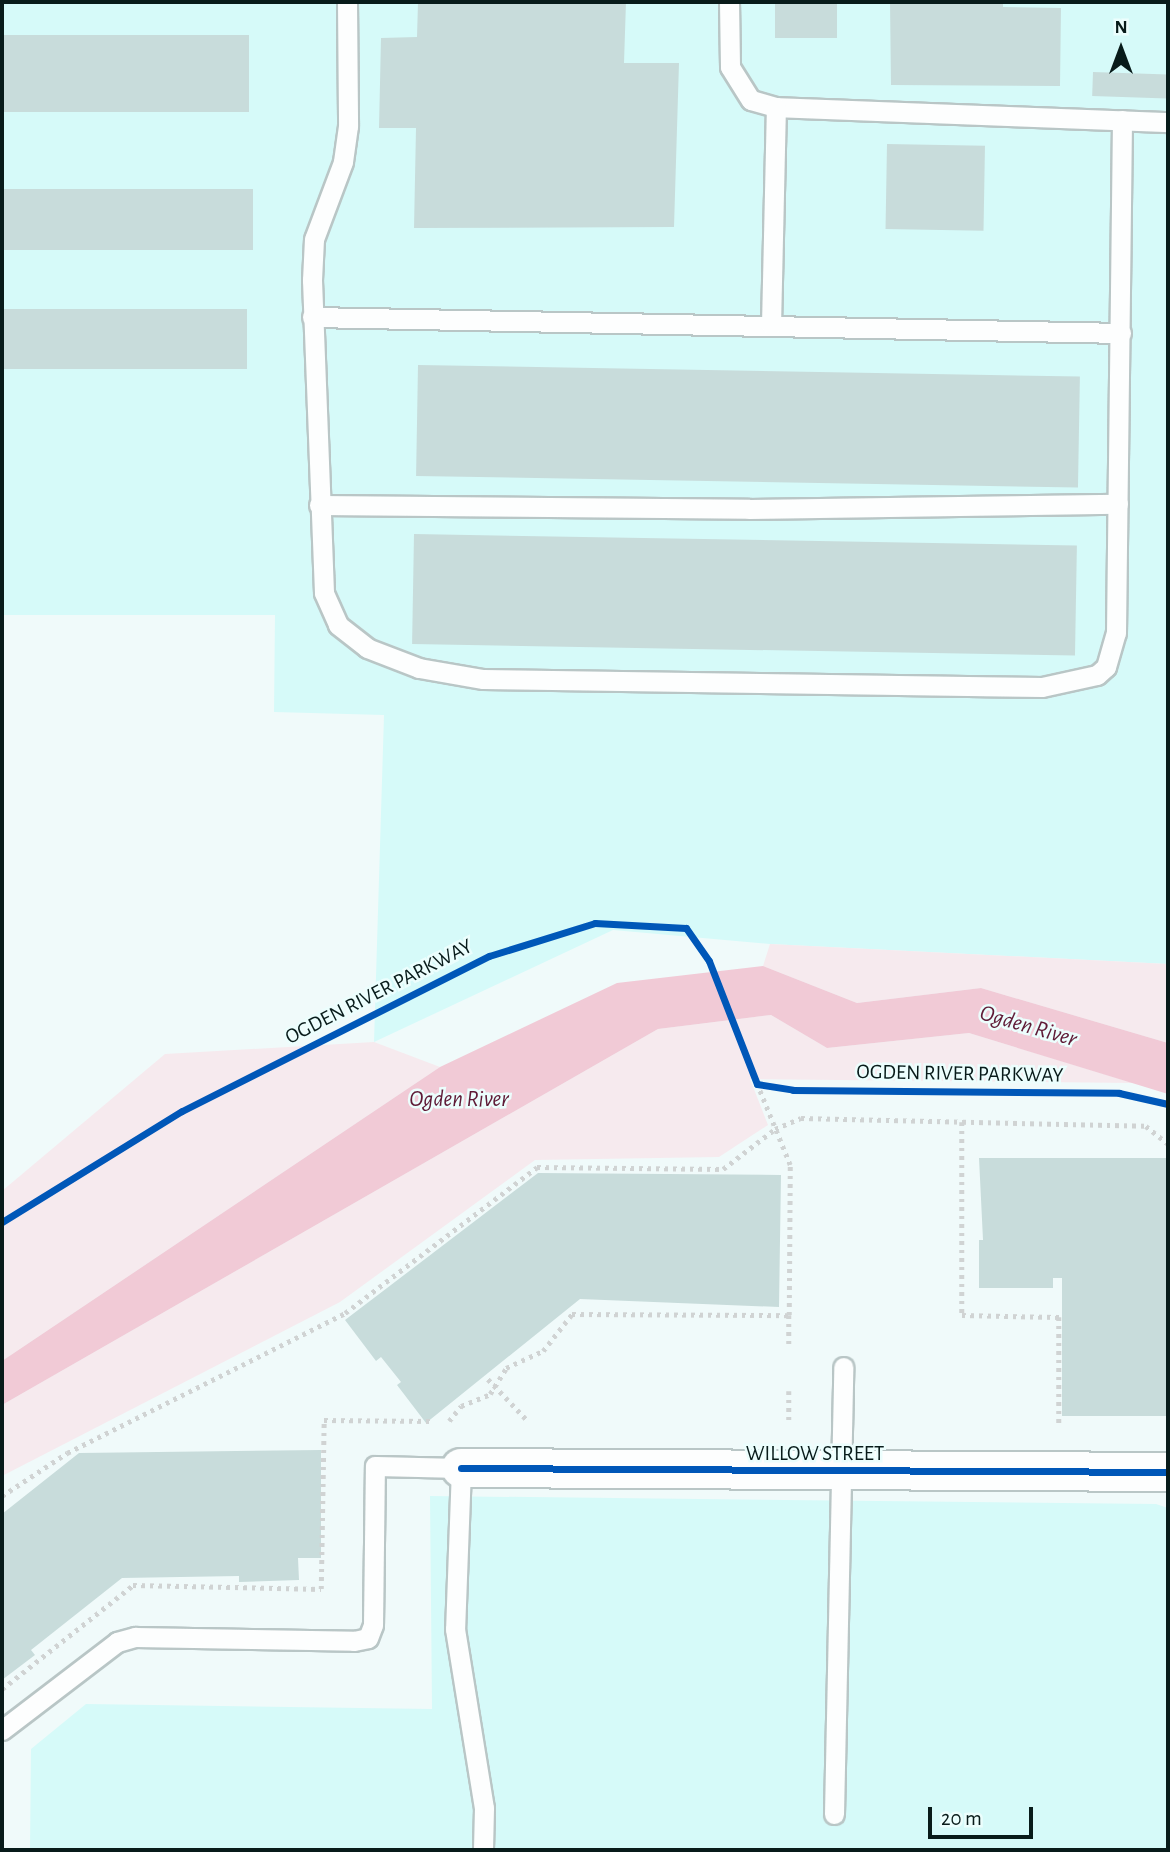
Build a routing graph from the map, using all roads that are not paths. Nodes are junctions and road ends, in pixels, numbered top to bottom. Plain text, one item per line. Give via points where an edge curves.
1 (347, 2) edge
2 (729, 2) edge
3 (776, 107) junction
4 (1122, 120) junction
5 (1168, 122) edge
6 (313, 317) junction
7 (771, 325) junction
8 (1121, 334) junction
9 (1118, 504) junction
10 (319, 505) junction
11 (843, 1367) dead end
12 (461, 1468) junction
13 (841, 1472) junction
14 (1168, 1472) edge
15 (2, 1730) edge
16 (834, 1814) dead end
17 (483, 1850) edge

1 - 6 lane via 348,126 343,162 314,239
2 - 3 lane via 730,67 751,100
3 - 4 lane
3 - 7 lane
4 - 5 lane
4 - 8 lane
6 - 7 lane
6 - 10 lane
7 - 8 lane
8 - 9 lane
9 - 10 lane via 749,509
9 - 10 lane via 1116,633 1106,667 1087,680 1042,687 483,679 419,668 367,648 338,625 324,593
11 - 13 lane
12 - 13 street, WILLOW STREET
12 - 15 lane via 375,1466 373,1625 368,1638 135,1637 117,1642
12 - 17 lane via 455,1629 484,1808
13 - 14 street, WILLOW STREET
13 - 16 lane

